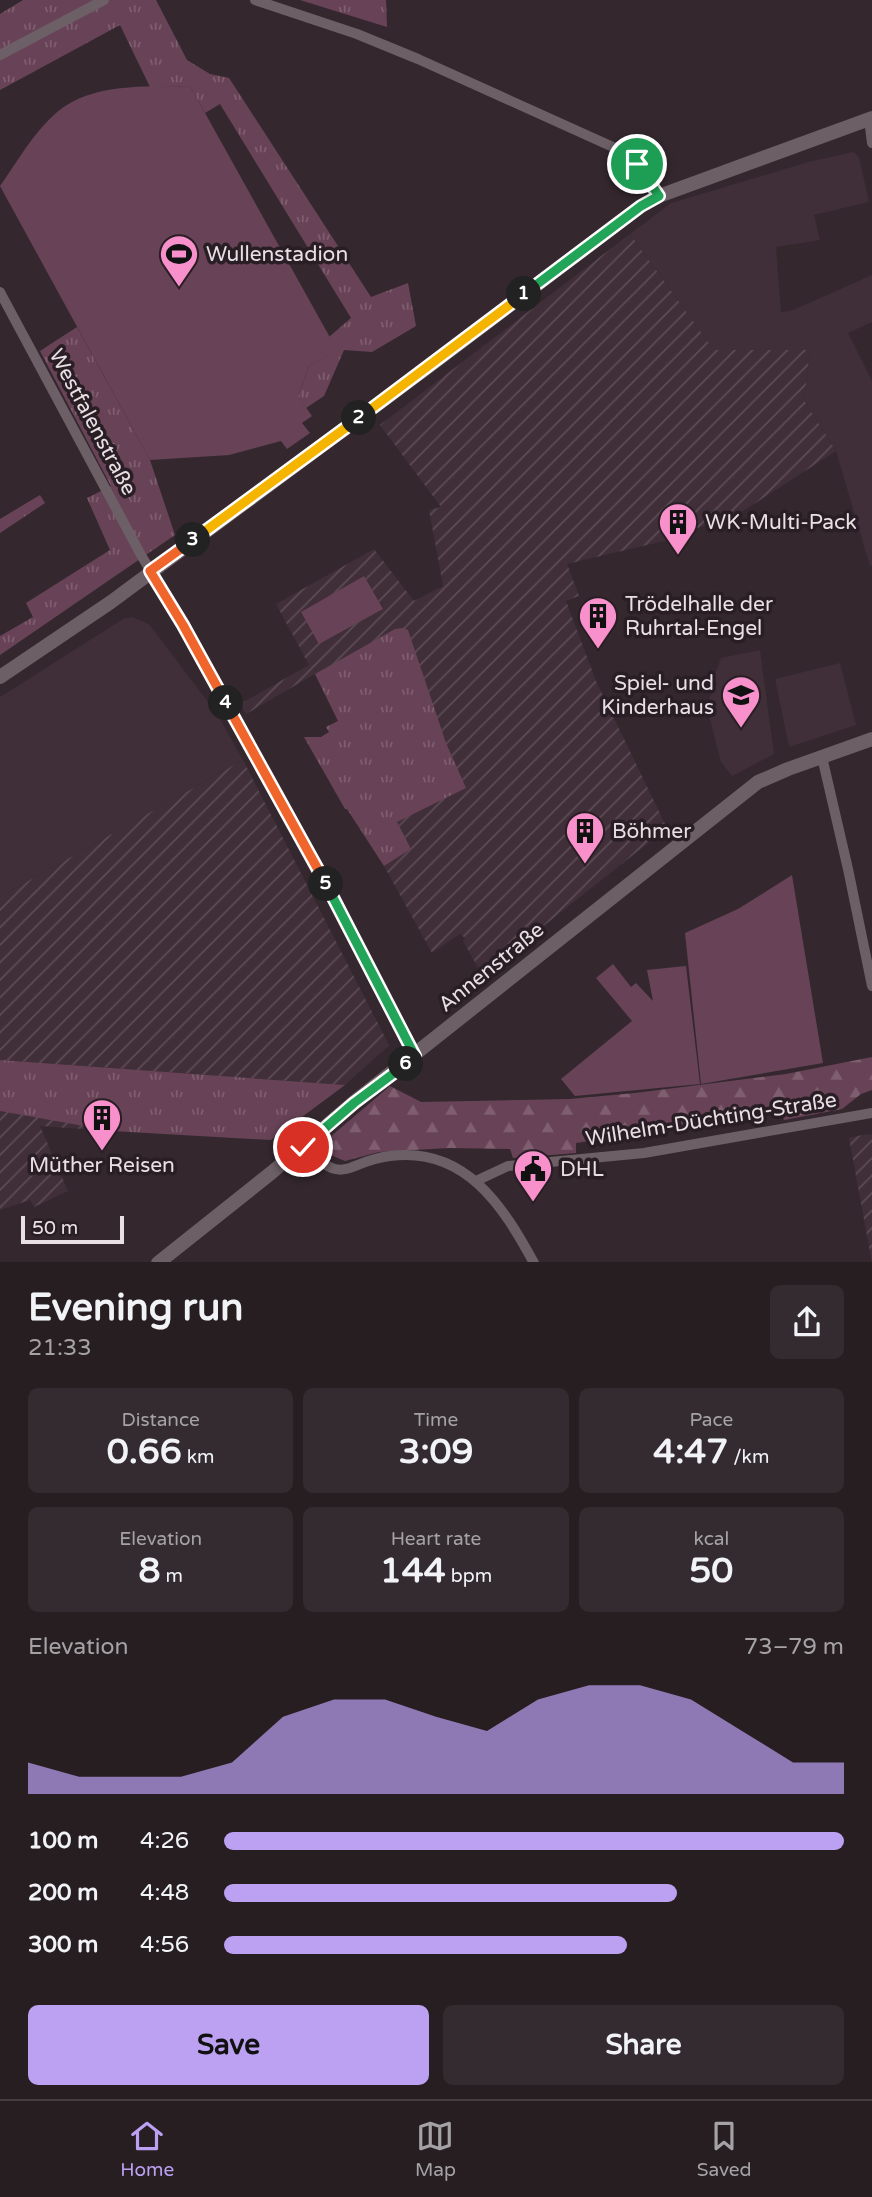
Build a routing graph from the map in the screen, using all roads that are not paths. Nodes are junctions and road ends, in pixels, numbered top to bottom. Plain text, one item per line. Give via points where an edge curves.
1 (104, 0) edge
2 (255, 0) edge
3 (0, 55) edge
4 (871, 118) edge
5 (872, 143) edge
6 (659, 196) junction
7 (0, 292) edge
8 (150, 571) junction
9 (0, 677) edge
10 (872, 739) edge
11 (822, 757) junction
12 (872, 986) edge
13 (415, 1056) junction
14 (872, 1113) edge
15 (303, 1147) junction
16 (476, 1181) junction
17 (158, 1262) edge
18 (534, 1262) edge

1 - 3 street
2 - 6 street via 418,59 624,152
4 - 5 street
4 - 6 street
6 - 8 street
7 - 8 street, Westfalenstraße
8 - 9 street
8 - 13 street, Westfalenstraße via 350,928
10 - 11 street, Annenstraße
11 - 12 street
11 - 13 street, Annenstraße via 758,782
13 - 15 street, Annenstraße
14 - 16 street, Wilhelm-Düchting-Straße via 644,1153 508,1166
15 - 16 street via 334,1169 412,1155 446,1163
15 - 17 street, Annenstraße
16 - 18 street via 506,1214

